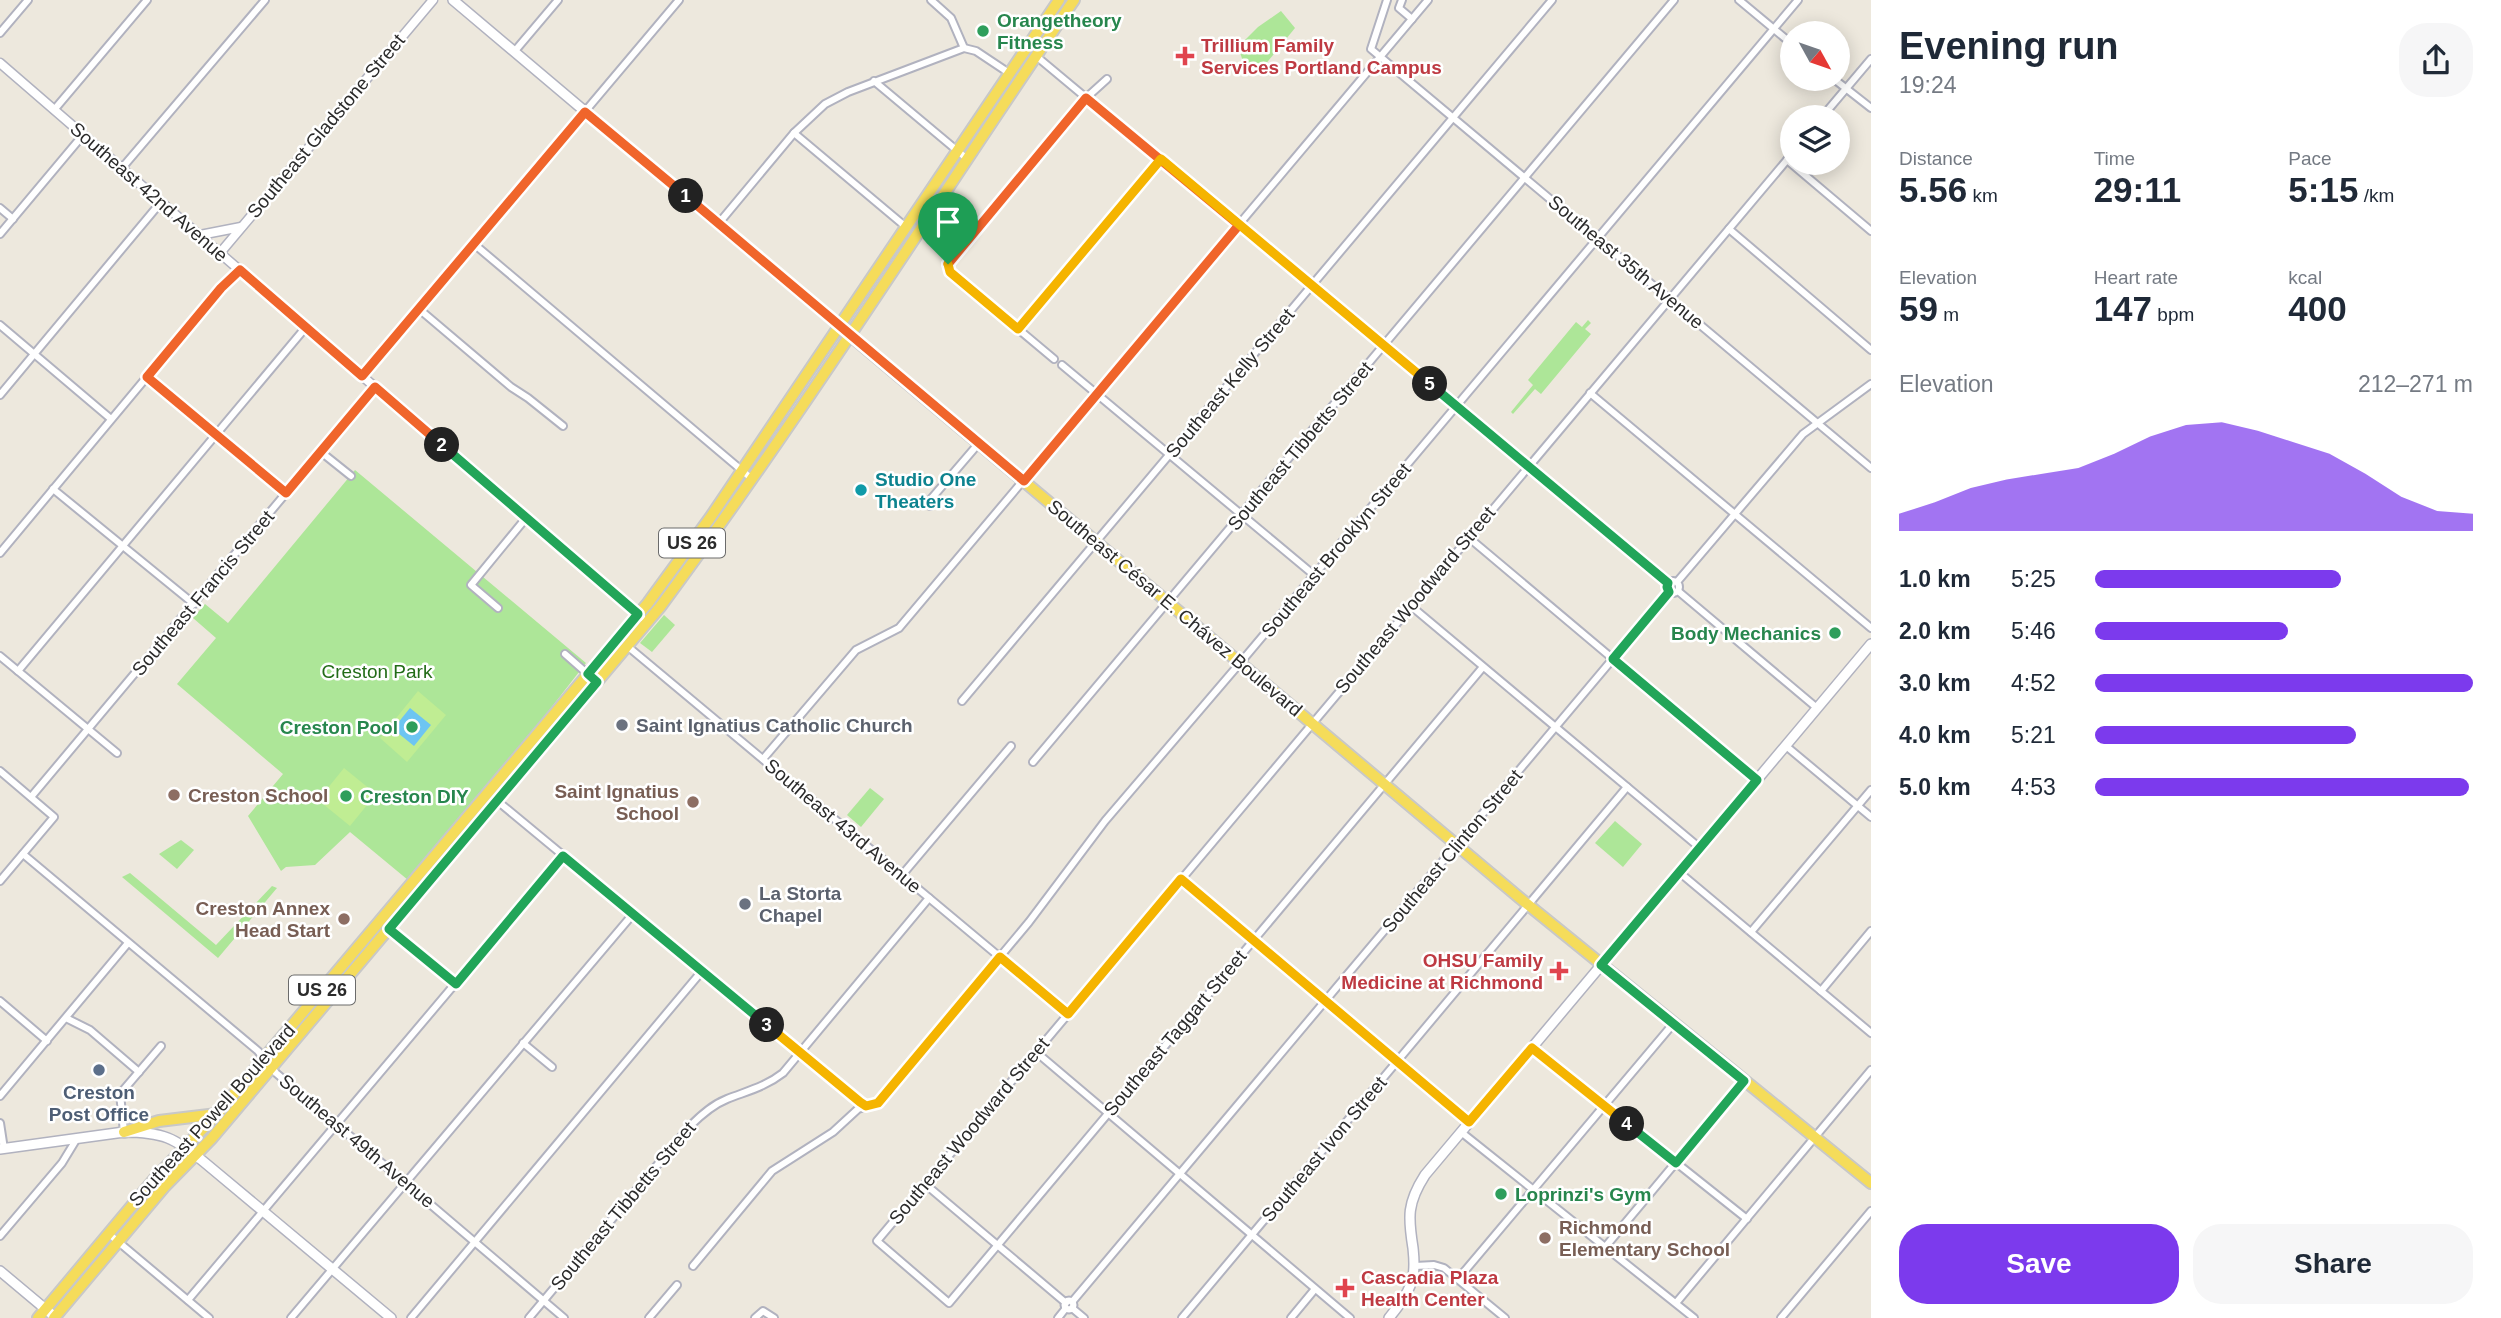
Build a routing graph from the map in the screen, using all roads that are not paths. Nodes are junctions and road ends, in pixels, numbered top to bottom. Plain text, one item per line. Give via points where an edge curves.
1 (28, 0) edge
2 (147, 0) edge
3 (265, 0) edge
4 (433, 0) edge
5 (453, 0) edge
6 (558, 0) edge
7 (679, 0) edge
8 (932, 0) edge
9 (1059, 0) edge
10 (1074, 0) edge
11 (1387, 0) edge
12 (1402, 0) edge
13 (1428, 0) edge
14 (1552, 0) edge
15 (1674, 0) edge
16 (1740, 0) edge
17 (1798, 0) edge
18 (1412, 19) junction
19 (1774, 29) junction
20 (0, 33) edge
21 (1037, 33) junction
22 (1780, 34) edge
23 (964, 48) junction
24 (514, 52) junction
25 (1036, 56) junction
26 (1380, 57) junction
27 (1871, 59) edge
28 (0, 63) edge
29 (1009, 73) junction
30 (1107, 79) dead end
31 (874, 81) junction
32 (1850, 84) edge
33 (1013, 89) junction
34 (1850, 90) edge
35 (1844, 91) edge
36 (1086, 98) junction
37 (1832, 105) edge
38 (1871, 108) edge
39 (54, 110) junction
40 (585, 112) junction
41 (1453, 118) junction
42 (794, 133) junction
43 (83, 135) junction
44 (956, 150) junction
45 (967, 158) junction
46 (1161, 159) junction
47 (122, 168) junction
48 (1780, 168) edge
49 (1805, 175) edge
50 (1525, 178) junction
51 (161, 202) junction
52 (0, 208) edge
53 (13, 219) junction
54 (719, 223) junction
55 (1239, 225) junction
56 (241, 227) junction
57 (906, 227) junction
58 (1729, 229) junction
59 (1871, 231) edge
60 (0, 234) edge
61 (200, 235) junction
62 (1599, 238) junction
63 (474, 244) junction
64 (220, 253) junction
65 (240, 270) junction
66 (1311, 285) junction
67 (1671, 299) junction
68 (419, 309) junction
69 (0, 325) edge
70 (839, 326) junction
71 (306, 327) junction
72 (1018, 329) junction
73 (850, 335) junction
74 (1384, 345) junction
75 (1871, 349) edge
76 (34, 354) junction
77 (1054, 359) dead end
78 (1062, 365) dead end
79 (362, 376) junction
80 (147, 377) junction
81 (1871, 384) edge
82 (375, 387) junction
83 (1590, 393) junction
84 (1097, 394) junction
85 (0, 395) edge
86 (1457, 406) junction
87 (111, 419) junction
88 (1817, 422) junction
89 (562, 426) dead end
90 (217, 435) junction
91 (979, 443) junction
92 (321, 452) junction
93 (1169, 455) junction
94 (1528, 466) junction
95 (1871, 468) edge
96 (742, 470) junction
97 (351, 476) dead end
98 (752, 479) junction
99 (1024, 481) junction
100 (53, 489) junction
101 (286, 493) junction
102 (930, 506) dead end
103 (1242, 515) junction
104 (1734, 515) junction
105 (526, 518) junction
106 (1468, 537) junction
107 (1096, 541) junction
108 (124, 546) junction
109 (0, 552) edge
110 (1314, 575) junction
111 (1677, 582) junction
112 (1668, 583) junction
113 (1678, 591) junction
114 (1669, 592) junction
115 (1168, 602) junction
116 (194, 604) junction
117 (1411, 606) junction
118 (498, 608) dead end
119 (638, 614) junction
120 (648, 622) junction
121 (1871, 628) edge
122 (618, 639) junction
123 (1871, 644) edge
124 (628, 646) junction
125 (565, 654) dead end
126 (0, 656) edge
127 (1613, 659) junction
128 (1240, 662) junction
129 (1483, 667) junction
130 (18, 671) junction
131 (588, 674) junction
132 (597, 682) junction
133 (962, 701) dead end
134 (1817, 708) junction
135 (1312, 723) junction
136 (1555, 727) junction
137 (88, 729) junction
138 (1011, 746) dead end
139 (1786, 746) junction
140 (117, 753) dead end
141 (763, 759) junction
142 (1033, 762) dead end
143 (0, 771) edge
144 (1757, 780) junction
145 (1384, 784) junction
146 (1627, 787) junction
147 (1871, 790) edge
148 (488, 793) junction
149 (31, 797) junction
150 (497, 801) junction
151 (1857, 806) junction
152 (1871, 817) edge
153 (1457, 845) junction
154 (1700, 848) junction
155 (23, 854) junction
156 (563, 856) junction
157 (1679, 872) junction
158 (902, 875) junction
159 (1181, 879) junction
160 (0, 881) edge
161 (929, 898) junction
162 (1528, 906) junction
163 (633, 914) junction
164 (379, 922) junction
165 (389, 929) junction
166 (1871, 930) edge
167 (1751, 932) junction
168 (1254, 939) junction
169 (128, 943) junction
170 (1000, 957) junction
171 (1601, 965) junction
172 (702, 971) junction
173 (456, 984) junction
174 (1821, 990) junction
175 (0, 1001) edge
176 (1326, 1001) junction
177 (1068, 1014) junction
178 (66, 1018) junction
179 (1673, 1024) junction
180 (1871, 1032) edge
181 (47, 1041) junction
182 (523, 1043) junction
183 (161, 1046) dead end
184 (1532, 1048) junction
185 (1035, 1052) junction
186 (801, 1053) junction
187 (264, 1058) junction
188 (1398, 1061) junction
189 (552, 1067) dead end
190 (272, 1068) junction
191 (1871, 1070) edge
192 (139, 1072) junction
193 (1744, 1081) junction
194 (0, 1096) edge
195 (866, 1106) junction
196 (1604, 1106) junction
197 (1108, 1113) junction
198 (217, 1114) junction
199 (1469, 1122) junction
200 (0, 1124) edge
201 (337, 1124) junction
202 (124, 1132) junction
203 (1461, 1132) junction
204 (1815, 1138) junction
205 (76, 1140) junction
206 (186, 1147) junction
207 (2, 1149) edge
208 (196, 1155) junction
209 (1676, 1163) junction
210 (1180, 1174) junction
211 (405, 1183) junction
212 (1871, 1183) edge
213 (925, 1184) junction
214 (1533, 1190) junction
215 (263, 1211) junction
216 (1871, 1212) edge
217 (1747, 1219) junction
218 (1252, 1235) junction
219 (0, 1236) edge
220 (113, 1238) junction
221 (474, 1241) junction
222 (997, 1245) junction
223 (1606, 1247) junction
224 (693, 1266) dead end
225 (1415, 1266) junction
226 (333, 1269) junction
227 (0, 1271) edge
228 (1458, 1279) junction
229 (677, 1285) dead end
230 (1315, 1289) junction
231 (188, 1300) junction
232 (544, 1300) junction
233 (948, 1303) joint
234 (1676, 1303) junction
235 (1069, 1305) junction
236 (46, 1309) junction
237 (55, 1317) edge
238 (38, 1318) edge
239 (209, 1318) edge
240 (291, 1318) edge
241 (391, 1318) edge
242 (411, 1318) edge
243 (529, 1318) edge
244 (564, 1318) edge
245 (649, 1318) edge
246 (755, 1318) edge
247 (774, 1318) edge
248 (1058, 1318) edge
249 (1084, 1318) edge
250 (1182, 1318) edge
251 (1291, 1318) edge
252 (1350, 1318) edge
253 (1389, 1318) edge
254 (1505, 1318) edge
255 (1694, 1318) edge
256 (1781, 1318) edge

1 - 20 street
2 - 39 street
3 - 47 street
4 - 56 street, Southeast Gladstone Street
5 - 24 main road, Southeast César E. Chávez Boulevard
6 - 24 street
7 - 40 street
8 - 23 street via 951,19
9 - 21 main road, Southeast Powell Boulevard / US 26
10 - 25 main road, Southeast Powell Boulevard / US 26
11 - 26 street via 1371,49
12 - 18 street via 1399,8
13 - 18 street
14 - 41 street, Southeast Kelly Street
15 - 50 street, Southeast Tibbetts Street
16 - 19 street
17 - 19 street, Southeast Brooklyn Street
18 - 26 street
19 - 22 street
19 - 62 street, Southeast Brooklyn Street
21 - 25 main road
21 - 29 main road, Southeast Powell Boulevard / US 26
23 - 29 street
23 - 31 street
24 - 40 main road, Southeast César E. Chávez Boulevard
25 - 33 main road, Southeast Powell Boulevard / US 26
25 - 36 street
26 - 41 street, Southeast 35th Avenue
26 - 55 street
27 - 32 street
28 - 39 street, Southeast 42nd Avenue
29 - 33 main road
29 - 44 main road, Southeast Powell Boulevard / US 26
30 - 36 street
31 - 42 street via 825,104
31 - 44 street
33 - 45 main road, Southeast Powell Boulevard / US 26
34 - 38 street
35 - 37 street
36 - 46 street
36 - 72 street via 947,267
39 - 43 street, Southeast 42nd Avenue
40 - 54 main road, Southeast César E. Chávez Boulevard
40 - 63 street
41 - 50 street, Southeast 35th Avenue
41 - 66 street, Southeast Kelly Street
42 - 54 street
42 - 57 street
43 - 47 street, Southeast 42nd Avenue
43 - 53 street
44 - 45 street
44 - 57 main road, Southeast Powell Boulevard / US 26
45 - 73 main road, Southeast Powell Boulevard / US 26
46 - 55 street
46 - 72 street
47 - 51 street, Southeast 42nd Avenue
48 - 58 street, Southeast Woodward Street
49 - 59 street
50 - 62 street, Southeast 35th Avenue
50 - 74 street, Southeast Tibbetts Street
51 - 61 street, Southeast 42nd Avenue
51 - 76 street
52 - 53 street
53 - 60 street
54 - 70 main road, Southeast César E. Chávez Boulevard
55 - 66 street
55 - 84 street
56 - 61 street
56 - 64 street, Southeast Gladstone Street
57 - 70 main road, Southeast Powell Boulevard / US 26
58 - 67 street, Southeast Woodward Street
58 - 75 street
61 - 64 street, Southeast 42nd Avenue
62 - 67 street, Southeast 35th Avenue
62 - 86 street, Southeast Brooklyn Street
63 - 68 street
63 - 96 street
64 - 65 street, Southeast 42nd Avenue
65 - 71 street, Southeast 42nd Avenue
65 - 80 street
66 - 74 street
66 - 93 street, Southeast Kelly Street
67 - 83 street, Southeast Woodward Street
67 - 88 street, Southeast 35th Avenue
68 - 79 street
68 - 89 street
69 - 76 street
70 - 73 main road, Southeast César E. Chávez Boulevard
70 - 96 main road, Southeast Powell Boulevard / US 26
71 - 79 street, Southeast 42nd Avenue
71 - 90 street
72 - 77 street
73 - 91 main road, Southeast César E. Chávez Boulevard
73 - 98 main road, Southeast Powell Boulevard / US 26
74 - 86 street
74 - 103 street, Southeast Tibbetts Street
76 - 85 street
76 - 87 street
78 - 84 street
79 - 82 street, Southeast 42nd Avenue
80 - 87 street
80 - 90 street
81 - 88 street
82 - 92 street, Southeast Francis Street
82 - 105 street, Southeast 42nd Avenue
83 - 94 street, Southeast Woodward Street
83 - 104 street
84 - 93 street
84 - 99 street
86 - 94 street
86 - 110 street, Southeast Brooklyn Street
87 - 100 street
88 - 95 street, Southeast 35th Avenue
88 - 104 street
90 - 101 street
90 - 108 street
91 - 99 main road, Southeast César E. Chávez Boulevard
91 - 102 street via 931,499
92 - 97 street
92 - 101 street, Southeast Francis Street
93 - 103 street
93 - 107 street, Southeast Kelly Street
94 - 106 street, Southeast Woodward Street
94 - 112 street
96 - 98 street
96 - 119 main road, Southeast Powell Boulevard / US 26
98 - 120 main road, Southeast Powell Boulevard / US 26
99 - 107 main road, Southeast César E. Chávez Boulevard
99 - 141 street via 900,628 856,650
100 - 108 street
100 - 109 street
101 - 116 street, Southeast Francis Street
103 - 110 street
103 - 115 street, Southeast Tibbetts Street
104 - 111 street
104 - 121 street
105 - 118 street via 471,585
105 - 119 street, Southeast 42nd Avenue
106 - 117 street, Southeast Woodward Street
106 - 127 street
107 - 115 main road, Southeast César E. Chávez Boulevard
107 - 133 street, Southeast Kelly Street
108 - 116 street
108 - 130 street
110 - 128 street, Southeast Brooklyn Street
111 - 112 street
111 - 113 street
112 - 114 street
113 - 114 street
113 - 134 street
114 - 127 street, Southeast Clinton Street
115 - 128 main road, Southeast César E. Chávez Boulevard
115 - 142 street, Southeast Tibbetts Street
116 - 137 street, Southeast Francis Street
117 - 129 street
117 - 135 street, Southeast Woodward Street
119 - 120 street, Southeast 42nd Avenue
119 - 122 main road, Southeast Powell Boulevard / US 26
120 - 124 main road, Southeast Powell Boulevard / US 26
122 - 124 street, Southeast 43rd Avenue
122 - 131 main road, Southeast Powell Boulevard / US 26
123 - 134 main road
124 - 132 main road, Southeast Powell Boulevard / US 26
124 - 141 street, Southeast 43rd Avenue
125 - 131 street
126 - 130 street
127 - 136 street, Southeast Clinton Street
127 - 144 street
128 - 135 main road, Southeast César E. Chávez Boulevard
128 - 170 street, Southeast Brooklyn Street via 1105,821
129 - 136 street
129 - 145 street, Southeast Taggart Street
130 - 137 street
131 - 132 street
131 - 148 main road, Southeast Powell Boulevard / US 26
132 - 150 main road, Southeast Powell Boulevard / US 26
134 - 139 main road
135 - 145 main road, Southeast César E. Chávez Boulevard
135 - 159 street, Southeast Woodward Street
136 - 146 street
136 - 153 street, Southeast Clinton Street
137 - 140 street
137 - 149 street, Southeast Francis Street
138 - 158 street
139 - 144 main road
139 - 151 street
141 - 158 street, Southeast 43rd Avenue
143 - 149 street
144 - 154 main road
145 - 153 main road, Southeast César E. Chávez Boulevard
145 - 168 street, Southeast Taggart Street
146 - 154 street
146 - 162 street, Southeast Ivon Street
147 - 151 street
148 - 150 street
148 - 164 main road, Southeast Powell Boulevard / US 26
149 - 155 street via 54,817
150 - 156 street
150 - 165 main road, Southeast Powell Boulevard / US 26
151 - 152 street
151 - 167 street
153 - 162 main road, Southeast César E. Chávez Boulevard
153 - 176 street, Southeast Clinton Street
154 - 157 main road
155 - 160 street
155 - 169 street, Southeast 49th Avenue
156 - 163 street
156 - 173 street
157 - 167 street
157 - 171 main road
158 - 161 street, Southeast 43rd Avenue
159 - 168 street
159 - 177 street, Southeast Woodward Street
161 - 170 street, Southeast 43rd Avenue
161 - 186 street, Southeast Tibbetts Street
162 - 171 main road, Southeast César E. Chávez Boulevard
162 - 188 street, Southeast Ivon Street
163 - 172 street
163 - 182 street
164 - 165 street
164 - 187 main road, Southeast Powell Boulevard / US 26
165 - 173 street
165 - 190 main road, Southeast Powell Boulevard / US 26
166 - 174 street
167 - 174 street
168 - 176 street
168 - 197 street, Southeast Taggart Street
169 - 178 street
169 - 187 street, Southeast 49th Avenue
170 - 177 street, Southeast 43rd Avenue
170 - 195 street, Southeast Brooklyn Street via 878,1103
171 - 179 main road, Southeast César E. Chávez Boulevard
171 - 184 main road
172 - 186 street
172 - 221 street
173 - 201 street
174 - 180 street
175 - 181 street
176 - 188 street
176 - 210 street, Southeast Clinton Street
177 - 185 street, Southeast Woodward Street
178 - 181 street
178 - 192 street via 90,1030
179 - 193 main road, Southeast César E. Chávez Boulevard
179 - 196 street
181 - 194 street
182 - 189 street
182 - 211 street
183 - 192 street
184 - 196 street
184 - 199 main road
185 - 197 street
185 - 213 street, Southeast Woodward Street
186 - 195 street
186 - 232 street, Southeast Tibbetts Street via 776,1079 719,1103 698,1119
187 - 190 street, Southeast 49th Avenue
187 - 198 main road, Southeast Powell Boulevard / US 26
188 - 199 street
188 - 218 street, Southeast Ivon Street
190 - 201 street, Southeast 49th Avenue
190 - 208 main road, Southeast Powell Boulevard / US 26
191 - 204 street
192 - 202 street via 120,1094
193 - 204 main road, Southeast César E. Chávez Boulevard
193 - 209 street
195 - 224 street, Southeast Brooklyn Street via 772,1171
196 - 209 street
196 - 214 street
197 - 210 street
197 - 222 street, Southeast Taggart Street
198 - 202 main road via 159,1121
198 - 206 main road, Southeast Powell Boulevard / US 26
199 - 203 main road
200 - 207 street
201 - 211 street, Southeast 49th Avenue
201 - 215 street
202 - 205 main road
202 - 206 main road via 157,1134
203 - 214 street
203 - 225 main road via 1413,1196 1409,1224
204 - 212 main road, Southeast César E. Chávez Boulevard
204 - 217 street
205 - 207 main road
205 - 219 street
206 - 208 main road
206 - 220 main road, Southeast Powell Boulevard / US 26 via 156,1177
208 - 215 main road
208 - 220 main road, Southeast Powell Boulevard / US 26
209 - 217 street
209 - 223 street
210 - 218 street
210 - 235 street, Southeast Clinton Street
211 - 221 street, Southeast 49th Avenue
211 - 226 street
213 - 222 street
213 - 233 street, Southeast Woodward Street via 877,1241
214 - 223 street
214 - 228 street
215 - 226 main road
215 - 231 street
216 - 256 street
217 - 234 street
218 - 230 street
218 - 250 street, Southeast Ivon Street
220 - 231 street
220 - 236 main road, Southeast Powell Boulevard / US 26
220 - 237 main road, Southeast Powell Boulevard / US 26
221 - 232 street, Southeast 49th Avenue
221 - 242 street
222 - 233 street, Southeast Taggart Street
222 - 235 street
223 - 234 street
225 - 228 street via 1439,1266
225 - 253 main road via 1407,1293
226 - 240 street
226 - 241 main road
227 - 236 main road
228 - 254 street
229 - 245 street
230 - 251 street
230 - 252 street
231 - 239 street
232 - 243 street, Southeast Tibbetts Street
232 - 244 street, Southeast 49th Avenue
234 - 255 street
235 - 248 street, Southeast Clinton Street
235 - 249 street
236 - 237 main road
236 - 238 main road, Southeast Powell Boulevard / US 26
246 - 247 street via 763,1311

